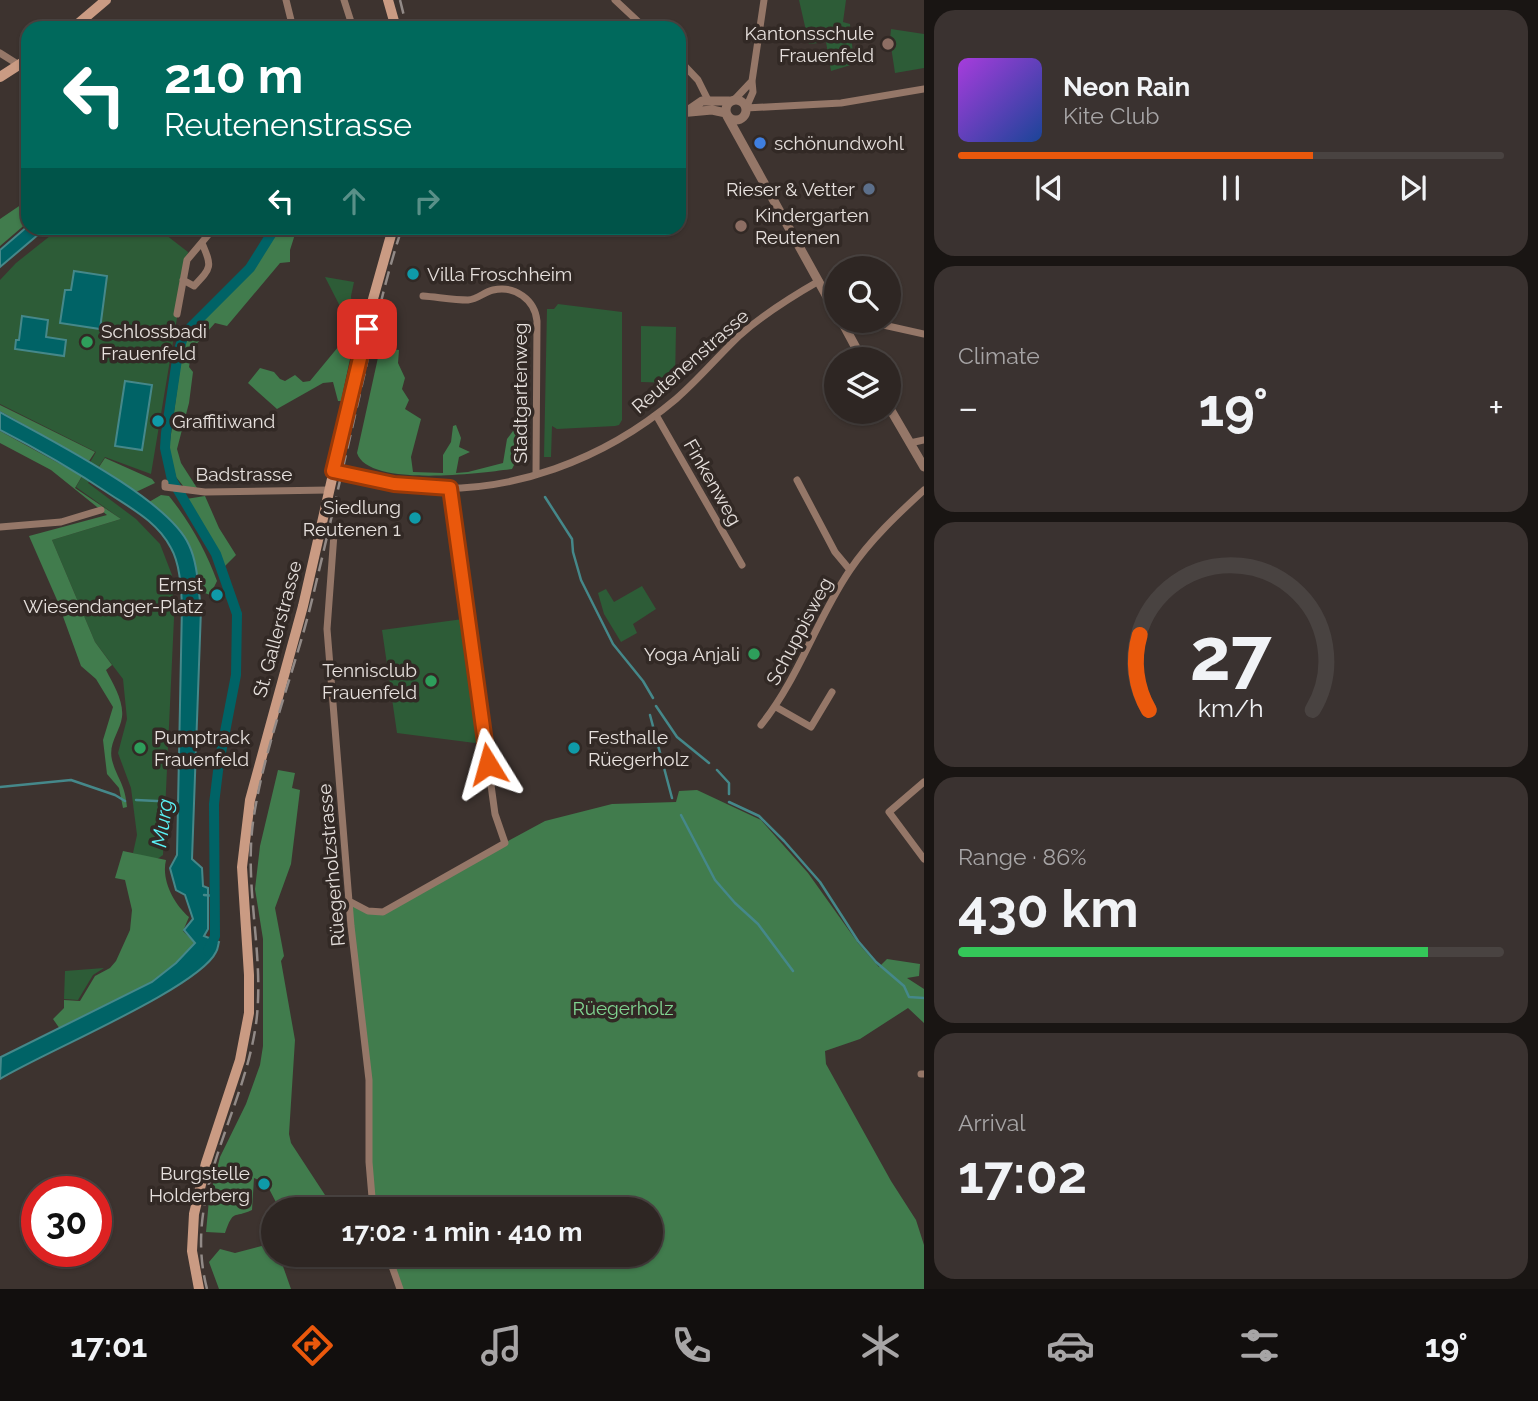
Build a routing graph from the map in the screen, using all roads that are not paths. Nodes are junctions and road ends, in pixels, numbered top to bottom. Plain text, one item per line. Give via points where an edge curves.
1 (106, 0) edge
2 (286, 0) edge
3 (344, 0) edge
4 (388, 0) edge
5 (615, 0) edge
6 (764, 0) edge
7 (82, 21) edge
8 (291, 21) edge
9 (351, 21) edge
10 (394, 21) edge
11 (638, 21) edge
12 (0, 53) edge
13 (19, 65) joint
14 (686, 67) edge
15 (0, 77) edge
16 (752, 81) junction
17 (924, 89) edge
18 (753, 92) junction
19 (708, 100) junction
20 (732, 100) junction
21 (764, 106) junction
22 (686, 110) edge
23 (712, 110) junction
24 (686, 112) edge
25 (744, 113) junction
26 (727, 115) junction
27 (742, 141) junction
28 (208, 235) edge
29 (391, 235) edge
30 (202, 243) junction
31 (183, 280) junction
32 (819, 282) junction
33 (824, 291) edge
34 (423, 296) dead end
35 (177, 314) dead end
36 (901, 329) edge
37 (924, 334) edge
38 (656, 415) junction
39 (899, 424) edge
40 (924, 440) edge
41 (910, 443) junction
42 (924, 467) edge
43 (333, 471) junction
44 (536, 474) junction
45 (797, 480) dead end
46 (165, 483) dead end
47 (450, 488) junction
48 (924, 490) edge
49 (328, 491) junction
50 (101, 510) dead end
51 (321, 526) junction
52 (0, 527) edge
53 (742, 565) dead end
54 (850, 570) junction
55 (832, 692) dead end
56 (776, 707) junction
57 (761, 725) dead end
58 (924, 782) edge
59 (924, 859) edge
60 (349, 901) junction
61 (372, 1197) edge
62 (392, 1267) edge
63 (199, 1289) edge
64 (400, 1289) edge

1 - 7 main road
2 - 8 street
3 - 9 street
4 - 10 main road
5 - 11 street
6 - 16 street
12 - 13 street
13 - 15 main road
14 - 19 street
16 - 18 street
16 - 20 street
17 - 21 street via 841,103
18 - 21 street
18 - 25 street
19 - 20 street
19 - 22 street
19 - 23 street
20 - 25 street via 742,102
20 - 26 street
21 - 25 street
23 - 24 street
23 - 26 street
25 - 26 street via 733,120
25 - 27 street
26 - 27 street
27 - 32 street
28 - 30 street
29 - 43 main road, St. Gallerstrasse
30 - 31 street via 187,260
30 - 31 street via 210,270 194,286
31 - 35 street
32 - 33 street
32 - 38 street, Reutenenstrasse via 747,330
34 - 44 street, Stadtgartenweg via 466,300 491,290 506,290 525,296 536,312
36 - 37 street
38 - 44 street, Reutenenstrasse via 594,453
38 - 53 street, Finkenweg
39 - 41 street
40 - 41 street
41 - 42 street
43 - 47 street, Reutenenstrasse via 394,484
43 - 49 main road, St. Gallerstrasse
44 - 47 street, Reutenenstrasse
45 - 54 street, Schuppisweg via 835,552
46 - 49 street, Badstrasse via 177,490
47 - 60 street via 495,814 505,843 383,912 368,911
48 - 54 street, Schuppisweg
49 - 51 main road, St. Gallerstrasse
50 - 52 street via 61,522
51 - 60 street, Rüegerholzstrasse via 334,534 327,629
51 - 63 main road, St. Gallerstrasse via 246,820 243,879 249,1013 240,1060 194,1214 192,1251
54 - 56 street, Schuppisweg
55 - 56 street, Schuppisweg via 811,727
56 - 57 street, Schuppisweg
58 - 59 street via 889,812
60 - 61 street, Rüegerholzstrasse via 369,1080
62 - 64 street

